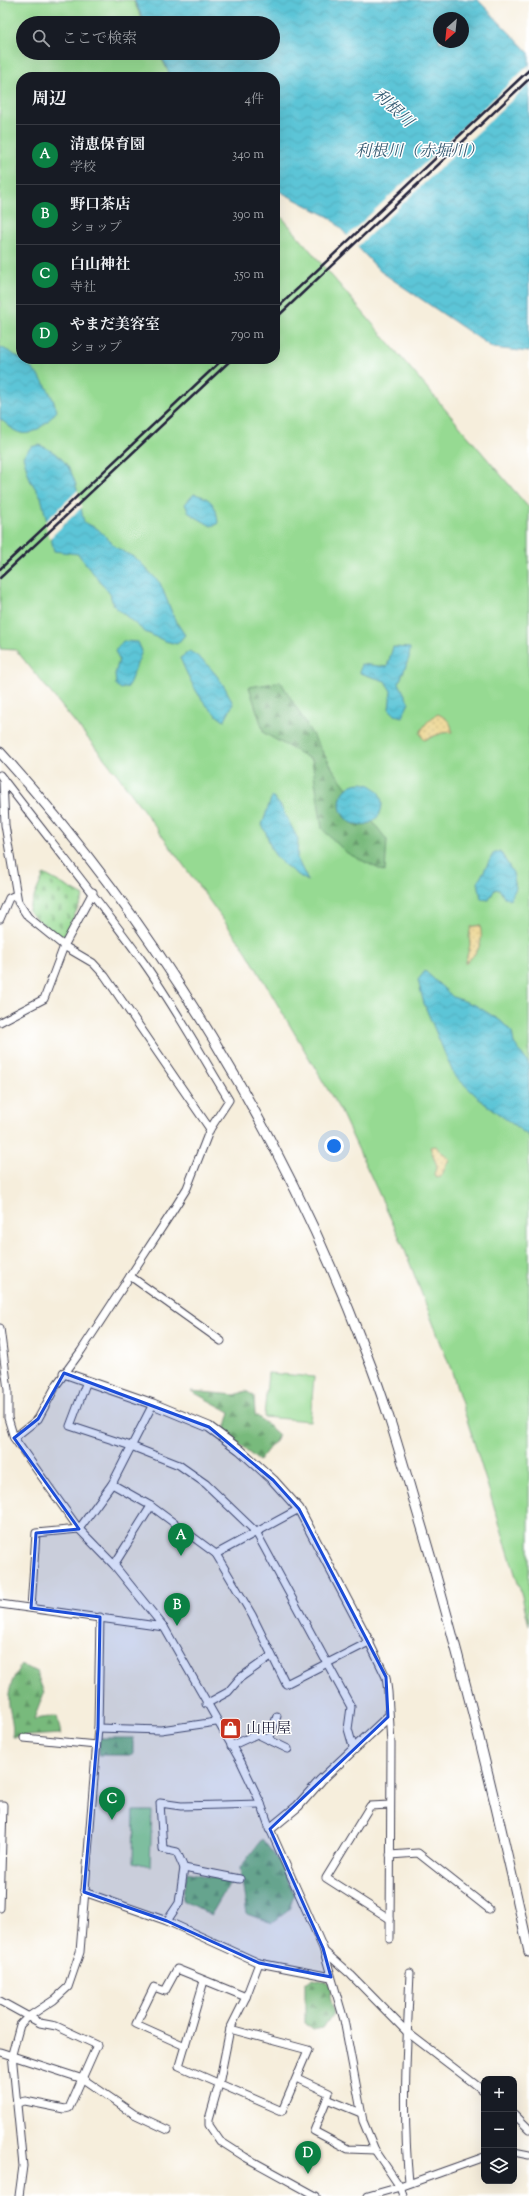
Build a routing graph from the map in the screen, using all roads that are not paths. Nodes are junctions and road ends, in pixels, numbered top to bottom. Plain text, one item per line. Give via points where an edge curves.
1 (0, 752) edge
2 (1, 777) edge
3 (2, 827) edge
4 (93, 892) junction
5 (16, 895) junction
6 (0, 919) edge
7 (64, 946) junction
8 (0, 1022) edge
9 (210, 1129) junction
10 (130, 1276) junction
11 (0, 1328) edge
12 (221, 1341) dead end
13 (64, 1373) junction
14 (87, 1382) junction
15 (153, 1404) junction
16 (14, 1438) junction
17 (131, 1446) junction
18 (112, 1484) junction
19 (151, 1506) junction
20 (299, 1509) junction
21 (79, 1528) junction
22 (256, 1532) junction
23 (216, 1554) junction
24 (114, 1565) junction
25 (0, 1604) edge
26 (31, 1608) junction
27 (100, 1617) junction
28 (164, 1627) junction
29 (369, 1642) junction
30 (271, 1656) junction
31 (328, 1664) junction
32 (206, 1704) junction
33 (277, 1716) dead end
34 (388, 1717) junction
35 (216, 1722) junction
36 (98, 1728) junction
37 (24, 1738) dead end
38 (269, 1740) junction
39 (96, 1745) junction
40 (231, 1746) junction
41 (288, 1749) dead end
42 (354, 1750) junction
43 (261, 1804) junction
44 (0, 1805) edge
45 (390, 1805) junction
46 (270, 1829) junction
47 (390, 1855) junction
48 (184, 1868) junction
49 (240, 1879) dead end
50 (84, 1892) junction
51 (0, 1908) edge
52 (489, 1910) dead end
53 (390, 1919) junction
54 (167, 1921) junction
55 (390, 1939) dead end
56 (324, 1952) junction
57 (529, 1952) edge
58 (259, 1964) junction
59 (410, 1973) dead end
60 (331, 1977) junction
61 (204, 1981) junction
62 (246, 1997) junction
63 (0, 2001) edge
64 (28, 2017) junction
65 (230, 2029) junction
66 (407, 2032) junction
67 (185, 2046) junction
68 (0, 2052) edge
69 (12, 2054) junction
70 (297, 2078) junction
71 (83, 2079) junction
72 (219, 2084) junction
73 (481, 2089) edge
74 (327, 2099) junction
75 (17, 2103) junction
76 (361, 2113) junction
77 (517, 2117) edge
78 (168, 2130) dead end
79 (529, 2130) edge
80 (375, 2150) junction
81 (517, 2153) edge
82 (529, 2155) edge
83 (481, 2158) edge
84 (409, 2182) junction
85 (400, 2187) junction
86 (18, 2196) edge
87 (316, 2196) edge
88 (368, 2196) edge
89 (402, 2196) edge

1 - 57 street via 103,876 190,1002 244,1090 316,1233 366,1352 398,1445 464,1676
2 - 3 street
2 - 4 street
3 - 5 street
4 - 7 street
4 - 9 street via 186,1027 228,1100
5 - 6 street via 9,898
5 - 7 street via 28,917
7 - 8 street via 44,999
7 - 9 street via 93,963 105,976
9 - 10 street via 187,1188
10 - 12 street
10 - 13 street
11 - 16 street via 8,1390 8,1418
13 - 14 street
13 - 16 street via 38,1419
14 - 15 street
14 - 17 street via 70,1426
15 - 17 street
15 - 20 street via 215,1432 240,1450 273,1480
16 - 21 street
17 - 18 street
17 - 22 street via 179,1465 206,1484
18 - 19 street
18 - 21 street
19 - 23 street
19 - 24 street
20 - 22 street
20 - 29 street
21 - 24 street
21 - 26 street via 36,1532
22 - 23 street
22 - 31 street
23 - 30 street via 252,1615
24 - 28 street
25 - 26 street
26 - 27 street
27 - 28 street
27 - 36 street
28 - 32 street
29 - 31 street
29 - 34 street via 386,1677
30 - 31 street via 286,1684
30 - 32 street via 240,1678 228,1692
31 - 42 street via 351,1707 348,1729
32 - 35 street
33 - 38 street
34 - 42 street
34 - 45 street via 391,1744
35 - 36 street via 161,1730
35 - 40 street
36 - 39 street
37 - 39 street
38 - 40 street via 256,1734
38 - 41 street
39 - 50 street
40 - 43 street
42 - 46 street via 298,1806
43 - 46 street
43 - 48 street via 181,1806 160,1803 162,1849 177,1852
44 - 51 street via 3,1805
45 - 47 street
45 - 53 street via 370,1806 326,1878
46 - 56 street
47 - 52 street via 418,1853
47 - 53 street
48 - 49 street
48 - 54 street via 179,1903
50 - 54 street
50 - 64 street via 80,1952 68,1987
53 - 55 street
54 - 58 street
56 - 60 street
56 - 66 street via 351,1975
58 - 60 street
58 - 62 street
59 - 66 street
60 - 76 street via 344,2020
61 - 62 street
61 - 67 street
61 - 67 street via 177,1969 165,1991 154,1986 136,2024
62 - 65 street
63 - 64 street
64 - 69 street via 20,2025
64 - 71 street via 40,2023 56,2026 97,2045
65 - 70 street via 308,2050
65 - 72 street
66 - 73 street
66 - 84 street via 405,2136
67 - 72 street via 179,2066
68 - 69 street
69 - 71 street
69 - 75 street
70 - 72 street via 282,2111
70 - 74 street via 329,2093
71 - 75 street via 69,2108
71 - 78 street via 134,2114
72 - 87 street via 209,2119 212,2131 220,2141
74 - 76 street
74 - 80 street via 314,2131 348,2149
75 - 86 street via 23,2166
76 - 80 street
77 - 79 street
80 - 85 street
81 - 82 street
83 - 84 street
84 - 85 street
85 - 88 street
85 - 89 street

